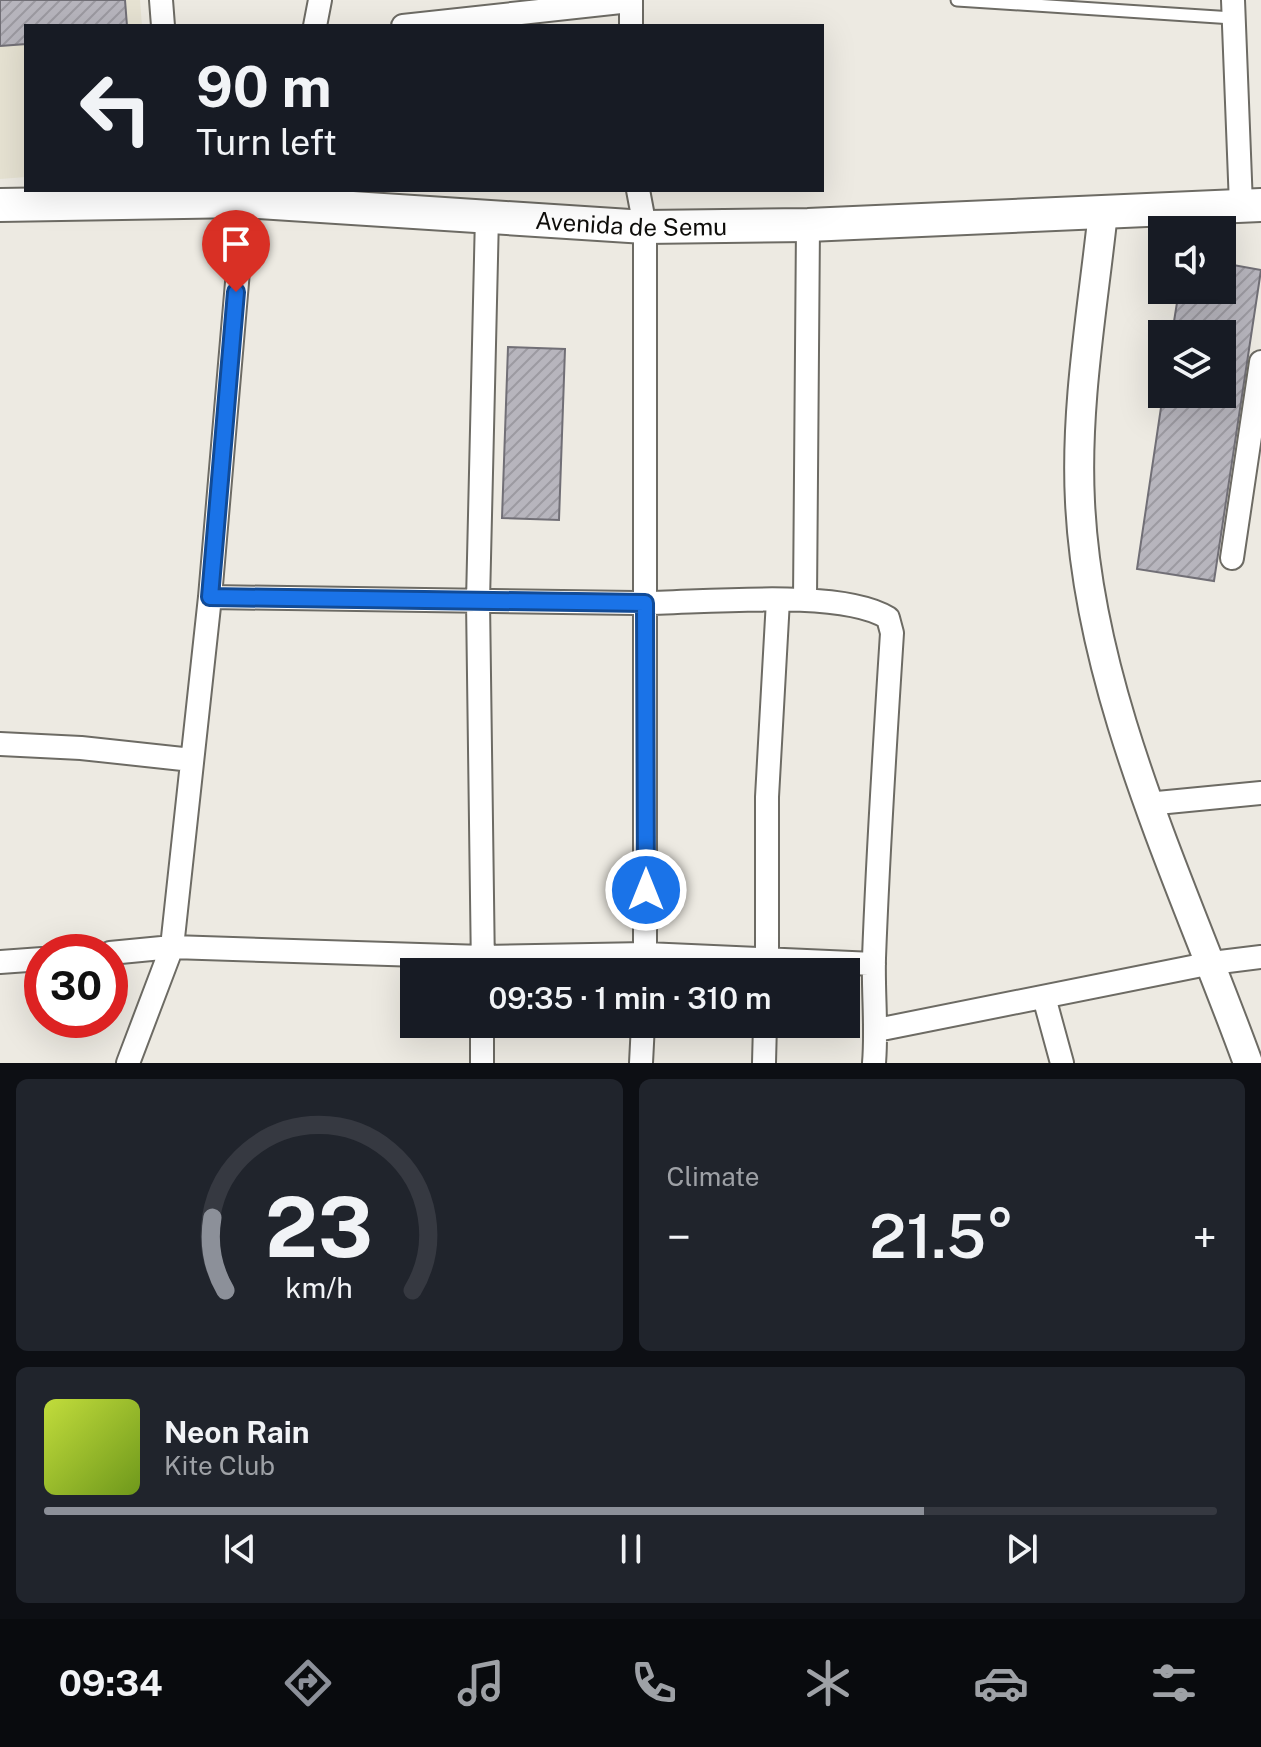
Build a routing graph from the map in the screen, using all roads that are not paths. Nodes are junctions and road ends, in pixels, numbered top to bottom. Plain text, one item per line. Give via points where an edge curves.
1 (161, 0) edge
2 (320, 0) edge
3 (630, 0) edge
4 (957, 0) edge
5 (1233, 9) edge
6 (163, 24) edge
7 (315, 24) edge
8 (420, 24) edge
9 (631, 24) edge
10 (638, 192) edge
11 (175, 196) edge
12 (287, 197) edge
13 (244, 201) junction
14 (0, 205) edge
15 (1251, 205) edge
16 (1103, 212) junction
17 (487, 216) junction
18 (808, 225) junction
19 (645, 227) junction
20 (1261, 362) edge
21 (1232, 558) dead end
22 (210, 597) junction
23 (778, 600) junction
24 (805, 600) junction
25 (478, 601) junction
26 (645, 603) junction
27 (0, 744) edge
28 (192, 760) junction
29 (1261, 793) edge
30 (1147, 804) junction
31 (172, 947) junction
32 (128, 951) edge
33 (1261, 957) edge
34 (483, 958) edge
35 (645, 958) edge
36 (768, 958) edge
37 (400, 959) edge
38 (24, 960) edge
39 (0, 962) edge
40 (1212, 963) junction
41 (860, 964) edge
42 (874, 964) junction
43 (1044, 997) junction
44 (877, 1030) junction
45 (482, 1038) edge
46 (642, 1038) edge
47 (765, 1038) edge
48 (128, 1063) edge
49 (482, 1063) edge
50 (641, 1063) edge
51 (764, 1063) edge
52 (874, 1063) edge
53 (1062, 1063) edge
54 (1248, 1063) edge

1 - 6 street
2 - 7 street
3 - 8 street
3 - 9 street
4 - 5 lane
5 - 15 street
10 - 19 street
11 - 13 main road, Avenida de Semu
11 - 14 main road, Avenida de Semu
12 - 13 main road, Avenida de Semu
12 - 17 main road, Avenida de Semu
13 - 22 street
15 - 16 main road, Avenida de Semu
16 - 18 main road, Avenida de Semu
16 - 30 street via 1080,426 1080,503 1106,667
17 - 19 main road, Avenida de Semu
17 - 25 street
18 - 19 main road, Avenida de Semu
18 - 24 street
19 - 26 street
20 - 21 street
22 - 25 street
22 - 28 street
23 - 24 street
23 - 26 street
23 - 36 street via 767,797
24 - 42 street via 875,610 888,618 892,633
25 - 26 street
25 - 34 street
26 - 35 street
27 - 28 street
28 - 31 street
29 - 30 street
30 - 40 street
31 - 32 street
31 - 37 street
31 - 48 street
33 - 40 street
38 - 39 street
40 - 43 street
40 - 54 street
41 - 42 street
42 - 44 street
43 - 44 street
43 - 53 street
44 - 52 street
45 - 49 street
46 - 50 street
47 - 51 street

